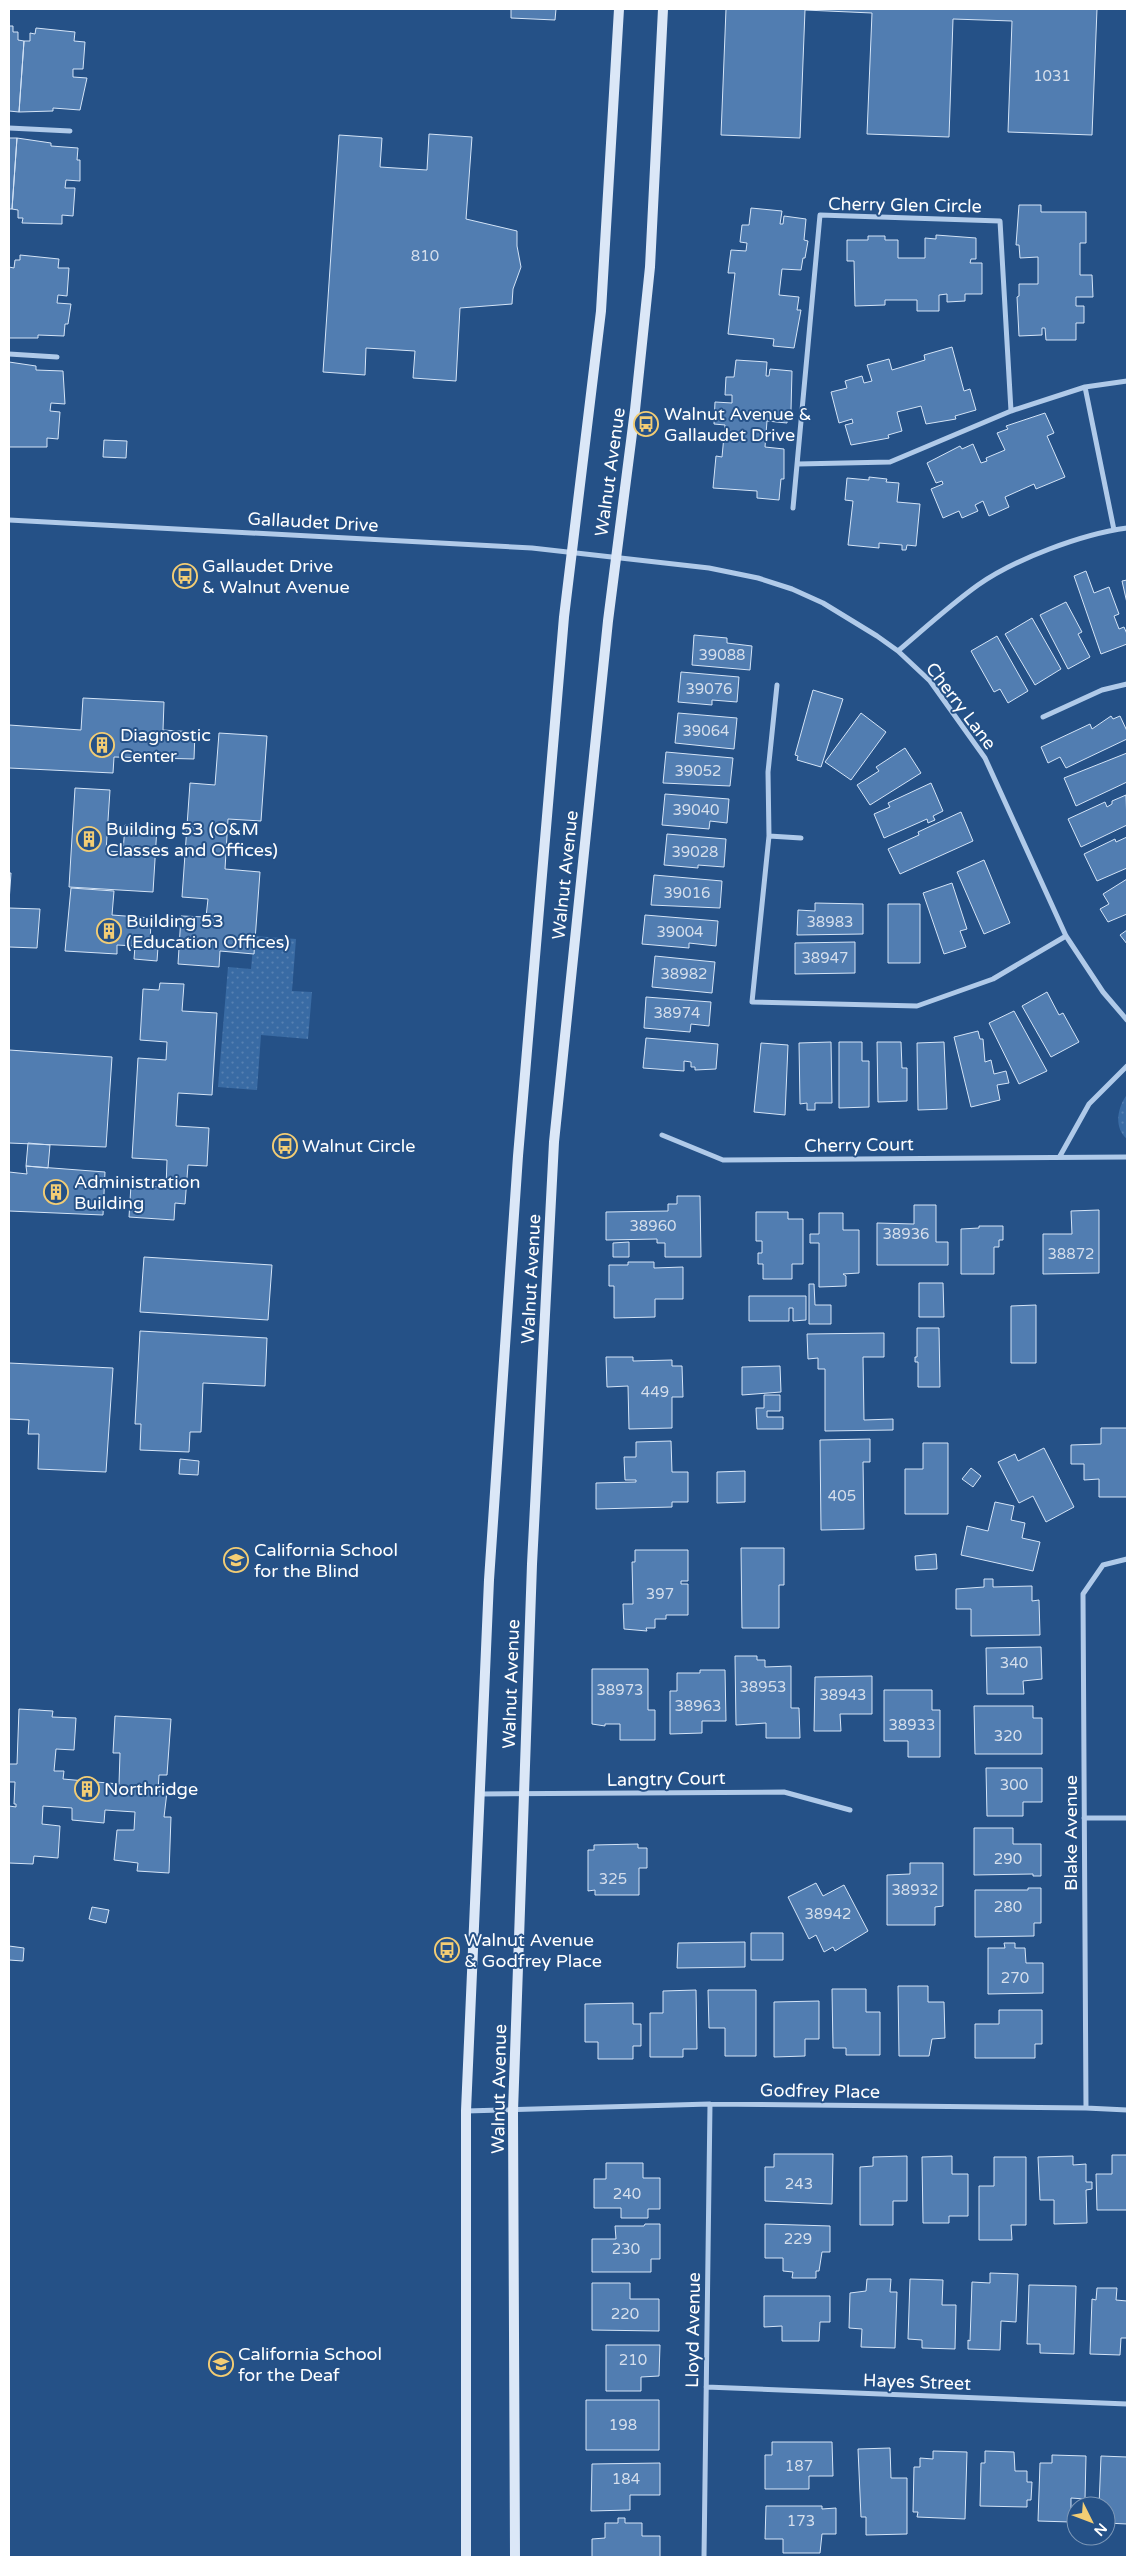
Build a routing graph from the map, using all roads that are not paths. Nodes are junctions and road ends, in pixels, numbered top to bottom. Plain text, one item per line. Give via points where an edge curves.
1 (619, 9) edge
2 (663, 9) edge
3 (9, 128) edge
4 (70, 131) dead end
5 (9, 354) edge
6 (57, 357) dead end
7 (1127, 381) edge
8 (1084, 388) junction
9 (1011, 411) junction
10 (798, 464) junction
11 (793, 508) dead end
12 (9, 520) edge
13 (1127, 528) edge
14 (1114, 530) junction
15 (573, 552) junction
16 (615, 557) junction
17 (898, 651) junction
18 (1127, 684) edge
19 (777, 685) dead end
20 (1043, 717) dead end
21 (769, 836) junction
22 (801, 838) dead end
23 (1066, 936) junction
24 (1127, 1020) edge
25 (1127, 1066) edge
26 (662, 1135) dead end
27 (1060, 1156) junction
28 (1127, 1157) edge
29 (1127, 1559) edge
30 (480, 1794) junction
31 (524, 1795) junction
32 (850, 1810) dead end
33 (1084, 1818) junction
34 (1127, 1818) edge
35 (710, 2104) junction
36 (1086, 2108) junction
37 (1127, 2110) edge
38 (466, 2111) junction
39 (514, 2111) junction
40 (706, 2388) junction
41 (1127, 2404) edge
42 (466, 2557) edge
43 (515, 2557) edge
44 (704, 2557) edge

1 - 15 main road, Walnut Avenue via 601,311
2 - 16 main road, Walnut Avenue via 650,267
3 - 4 street
5 - 6 street
7 - 8 street
8 - 9 street
8 - 14 street
9 - 10 street via 890,462
9 - 10 street, Cherry Glen Circle via 1000,220 820,215
10 - 11 street, Cherry Glen Circle
12 - 15 street, Gallaudet Drive
13 - 14 street
14 - 17 street via 1031,557 979,584
15 - 16 street, Gallaudet Drive
15 - 30 main road, Walnut Avenue via 564,617 517,1166 489,1580
16 - 17 street, Cherry Lane via 709,568 792,589 823,603
16 - 31 main road, Walnut Avenue via 554,1142 532,1564
17 - 23 street, Cherry Lane via 930,681 985,758
18 - 20 street via 1102,690
19 - 21 street via 768,772
21 - 22 street
21 - 23 street via 752,1002 917,1006 993,979
23 - 24 street, Cherry Lane
25 - 27 street via 1090,1104
26 - 27 street, Cherry Court via 723,1160
27 - 28 street, Cherry Court
29 - 33 street, Blake Avenue via 1103,1565 1083,1594
30 - 31 street, Langtry Court
30 - 38 main road, Walnut Avenue
31 - 32 street, Langtry Court via 784,1792
31 - 39 main road, Walnut Avenue
33 - 34 street
33 - 36 street, Blake Avenue
35 - 36 street, Godfrey Place
35 - 39 street, Godfrey Place
35 - 40 street, Lloyd Avenue
36 - 37 street, Godfrey Place
38 - 39 street, Godfrey Place
38 - 42 main road, Walnut Avenue
39 - 43 main road, Walnut Avenue
40 - 41 street, Hayes Street
40 - 44 street, Lloyd Avenue

